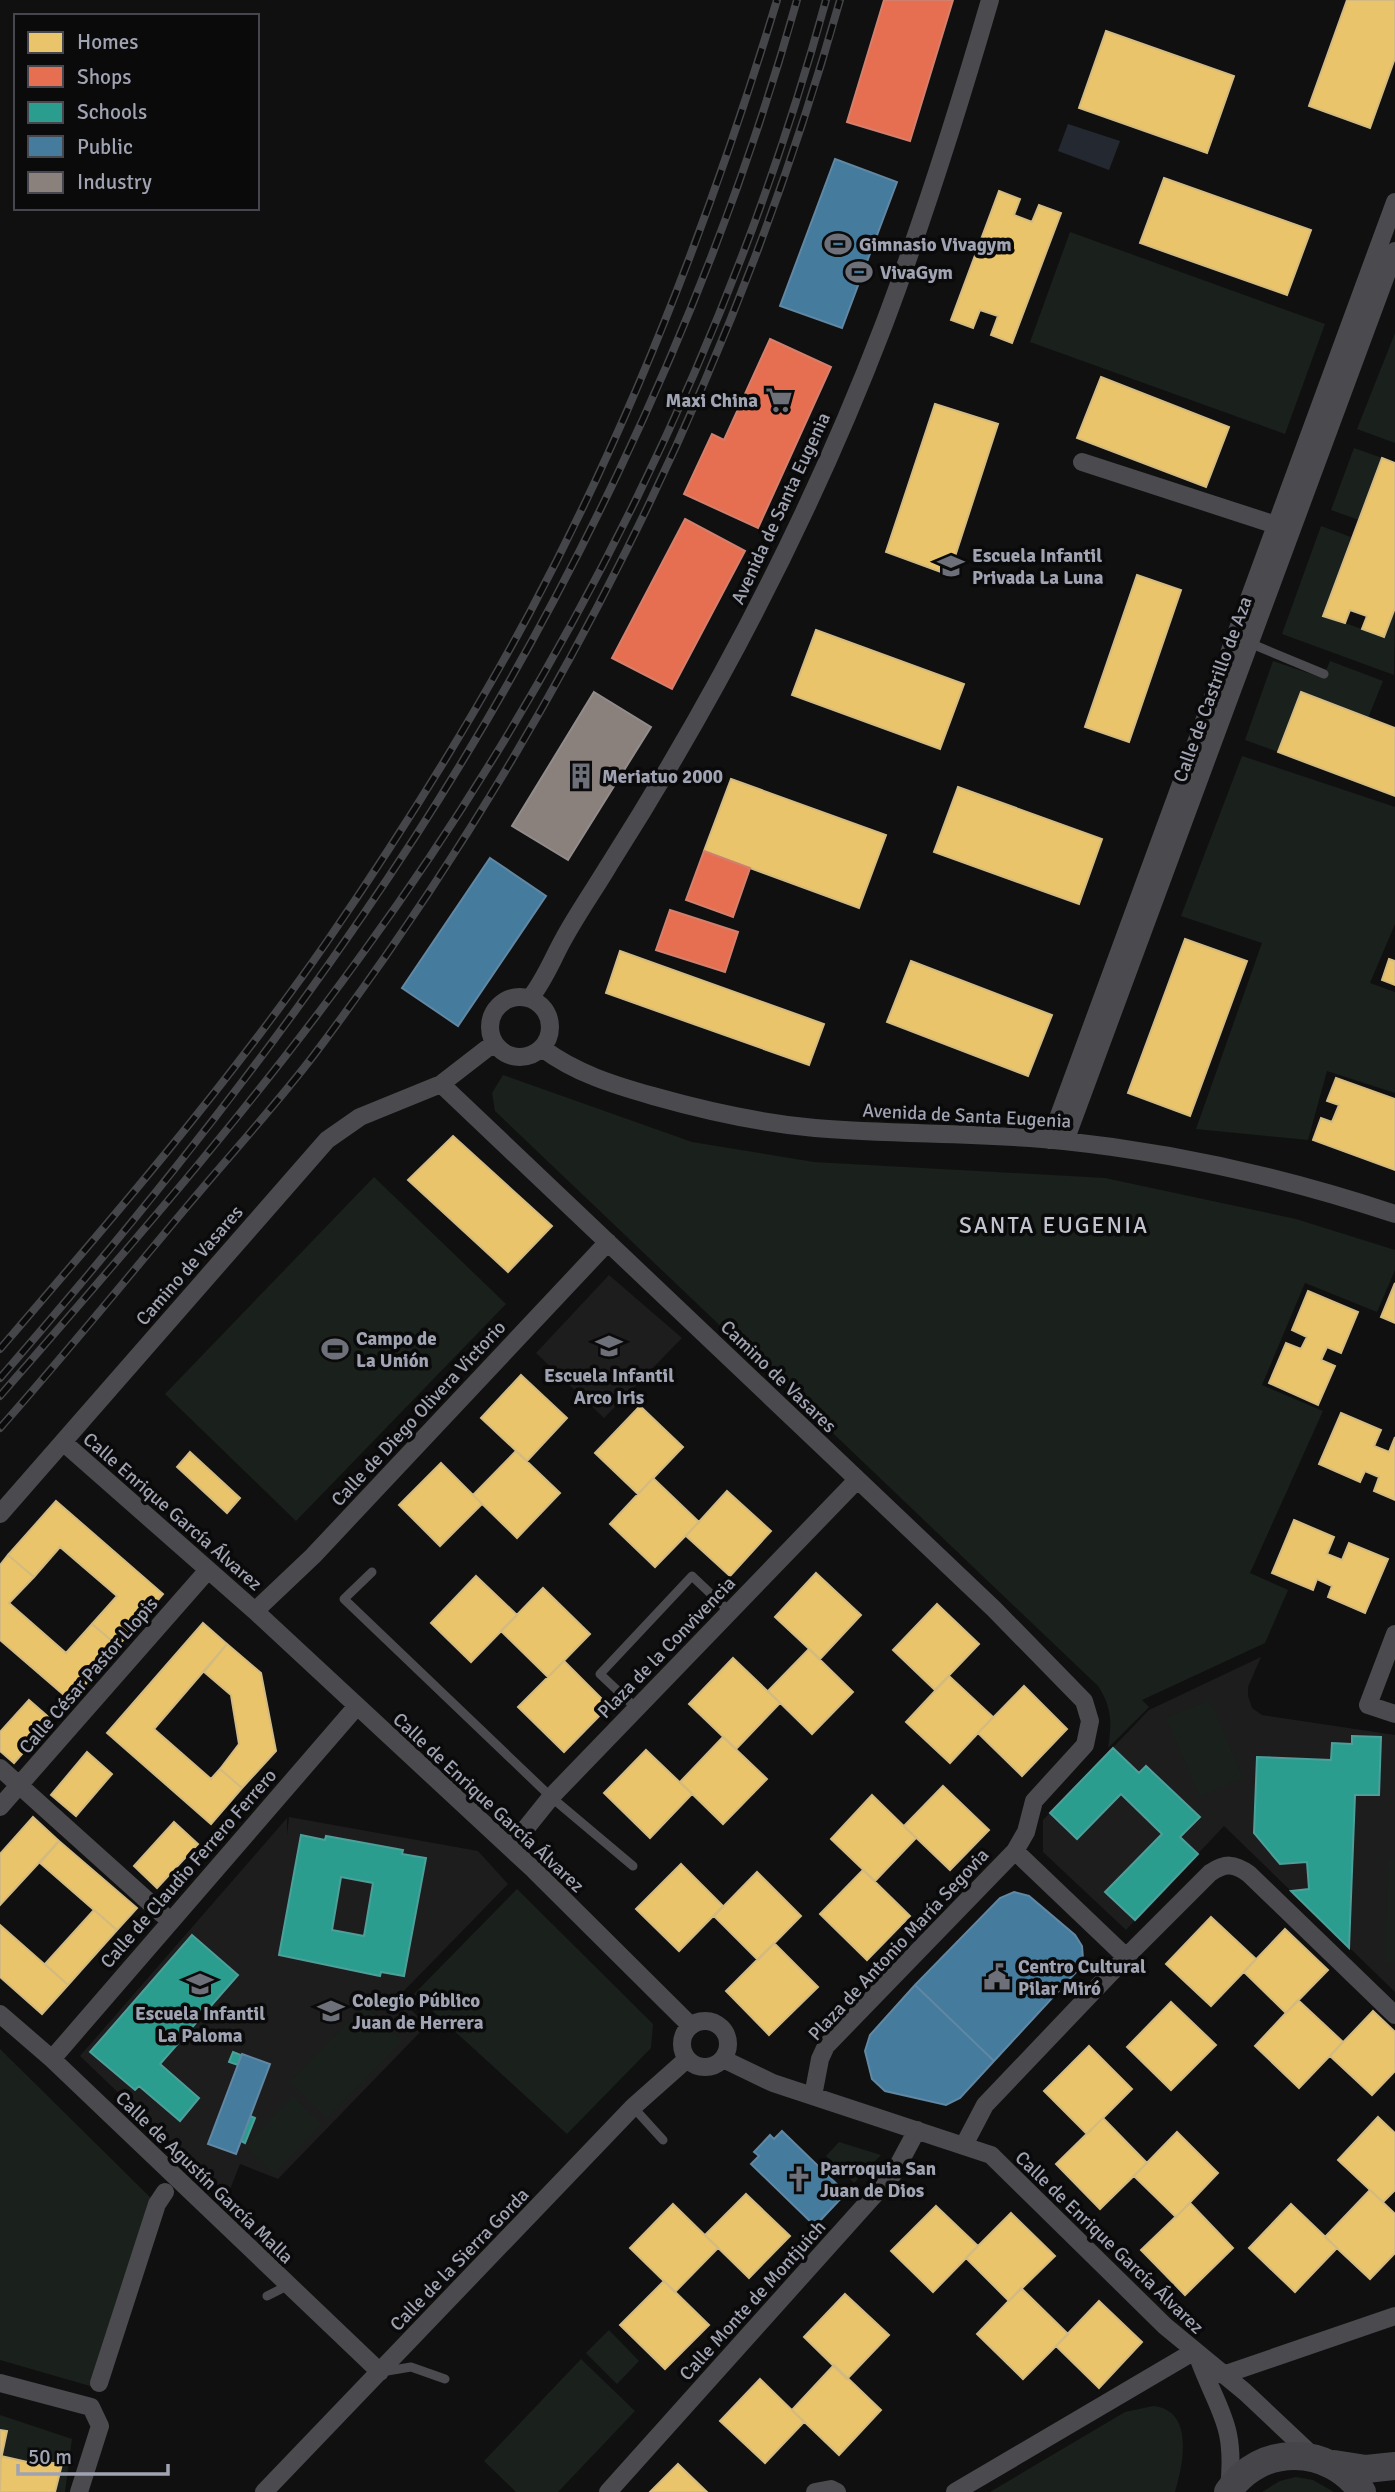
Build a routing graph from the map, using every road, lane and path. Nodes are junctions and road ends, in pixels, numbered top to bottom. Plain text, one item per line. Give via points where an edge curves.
1 (990, 0) edge
2 (1395, 202) edge
3 (1395, 251) edge
4 (1082, 462) dead end
5 (1276, 525) junction
6 (1252, 644) junction
7 (1324, 674) dead end
8 (530, 998) junction
9 (494, 1043) junction
10 (542, 1048) junction
11 (441, 1084) junction
12 (1058, 1140) junction
13 (1395, 1214) edge
14 (608, 1242) junction
15 (63, 1442) junction
16 (857, 1480) junction
17 (0, 1514) edge
18 (208, 1570) junction
19 (372, 1572) dead end
20 (255, 1611) junction
21 (730, 1612) junction
22 (1395, 1634) edge
23 (357, 1706) junction
24 (637, 1709) junction
25 (1395, 1714) edge
26 (0, 1768) edge
27 (19, 1786) junction
28 (551, 1797) junction
29 (0, 1807) edge
30 (510, 1847) junction
31 (1015, 1851) junction
32 (633, 1866) dead end
33 (169, 1920) junction
34 (1126, 1957) junction
35 (0, 2014) edge
36 (1395, 2015) edge
37 (691, 2026) junction
38 (52, 2059) junction
39 (687, 2059) junction
40 (723, 2059) junction
41 (813, 2096) junction
42 (633, 2108) junction
43 (917, 2130) junction
44 (663, 2140) dead end
45 (964, 2145) junction
46 (165, 2192) dead end
47 (289, 2285) junction
48 (267, 2296) dead end
49 (1395, 2316) edge
50 (1196, 2354) junction
51 (380, 2372) junction
52 (1223, 2375) junction
53 (445, 2379) dead end
54 (0, 2383) edge
55 (99, 2383) dead end
56 (1323, 2460) junction
57 (1395, 2466) edge
58 (1229, 2491) edge
59 (79, 2492) edge
60 (264, 2492) edge
61 (608, 2492) edge
62 (816, 2492) edge
63 (837, 2492) edge
64 (955, 2492) edge
65 (1362, 2492) edge

1 - 8 street, Avenida de Santa Eugenia via 913,248 797,527 685,743
2 - 5 street, Calle de Castrillo de Aza
3 - 6 street, Calle de Castrillo de Aza
4 - 5 street
5 - 12 street, Calle de Castrillo de Aza
6 - 7 lane
6 - 12 street, Calle de Castrillo de Aza
8 - 9 street via 518,996 495,1008 489,1030
8 - 10 street via 545,1011 550,1025
9 - 10 street via 510,1057 521,1059
9 - 11 street, Camino de Vasares
10 - 12 street, Avenida de Santa Eugenia via 585,1074 627,1089 751,1119 830,1129
11 - 14 street, Camino de Vasares
11 - 15 street, Camino de Vasares via 360,1117 327,1139
12 - 13 street, Avenida de Santa Eugenia via 1138,1150 1266,1176
14 - 16 street, Camino de Vasares
14 - 20 street, Calle de Diego Olivera Victorio via 313,1556
15 - 17 street, Camino de Vasares
15 - 18 street, Calle Enrique García Álvarez
16 - 21 street, Plaza de la Convivencia
16 - 31 street, Camino de Vasares via 1084,1701 1090,1721 1085,1745 1034,1801 1026,1832
18 - 20 street, Calle Enrique García Álvarez
18 - 27 street, Calle César Pastor Llopis
19 - 28 lane via 344,1599
20 - 23 street, Calle de Enrique García Álvarez
21 - 24 street, Plaza de la Convivencia
21 - 24 lane via 692,1576 600,1674
22 - 25 street via 1368,1705
23 - 30 street, Calle de Enrique García Álvarez
23 - 33 street, Calle de Claudio Ferrero Ferrero
24 - 28 street, Plaza de la Convivencia
26 - 27 street
27 - 29 street, Calle César Pastor Llopis
27 - 33 street
28 - 30 street, Plaza de la Convivencia
28 - 32 lane
30 - 37 street, Calle de Enrique García Álvarez
31 - 34 street, Plaza de Antonio María Segovia
31 - 41 street, Plaza de Antonio María Segovia via 825,2046
33 - 38 street, Calle de Claudio Ferrero Ferrero
34 - 36 street via 1210,1873 1232,1864 1249,1874
34 - 45 street via 985,2105
35 - 38 street, Calle de Agustín García Malla
37 - 39 street via 683,2038
37 - 40 street via 712,2022 724,2031 728,2045
38 - 47 street, Calle de Agustín García Malla
39 - 40 street via 705,2067
39 - 42 street, Calle de la Sierra Gorda
40 - 41 street, Calle de Enrique García Álvarez
41 - 43 street, Calle de Enrique García Álvarez
42 - 44 lane
42 - 51 street, Calle de la Sierra Gorda
43 - 45 street, Calle de Enrique García Álvarez
43 - 61 street, Calle Monte de Montjuich via 894,2173
45 - 50 street, Calle de Enrique García Álvarez via 991,2155
46 - 55 street via 157,2204
47 - 48 lane
47 - 51 street, Calle de Agustín García Malla
49 - 52 street
50 - 52 street
50 - 58 street via 1229,2430 1233,2460
50 - 64 street, Calle de Enrique García Álvarez
51 - 53 lane via 411,2367
51 - 60 street, Calle de la Sierra Gorda
52 - 56 street
54 - 59 street via 91,2407 100,2426
56 - 57 main road via 1367,2469
56 - 58 main road via 1292,2455 1269,2460 1250,2470
56 - 65 main road via 1346,2472
62 - 63 street

